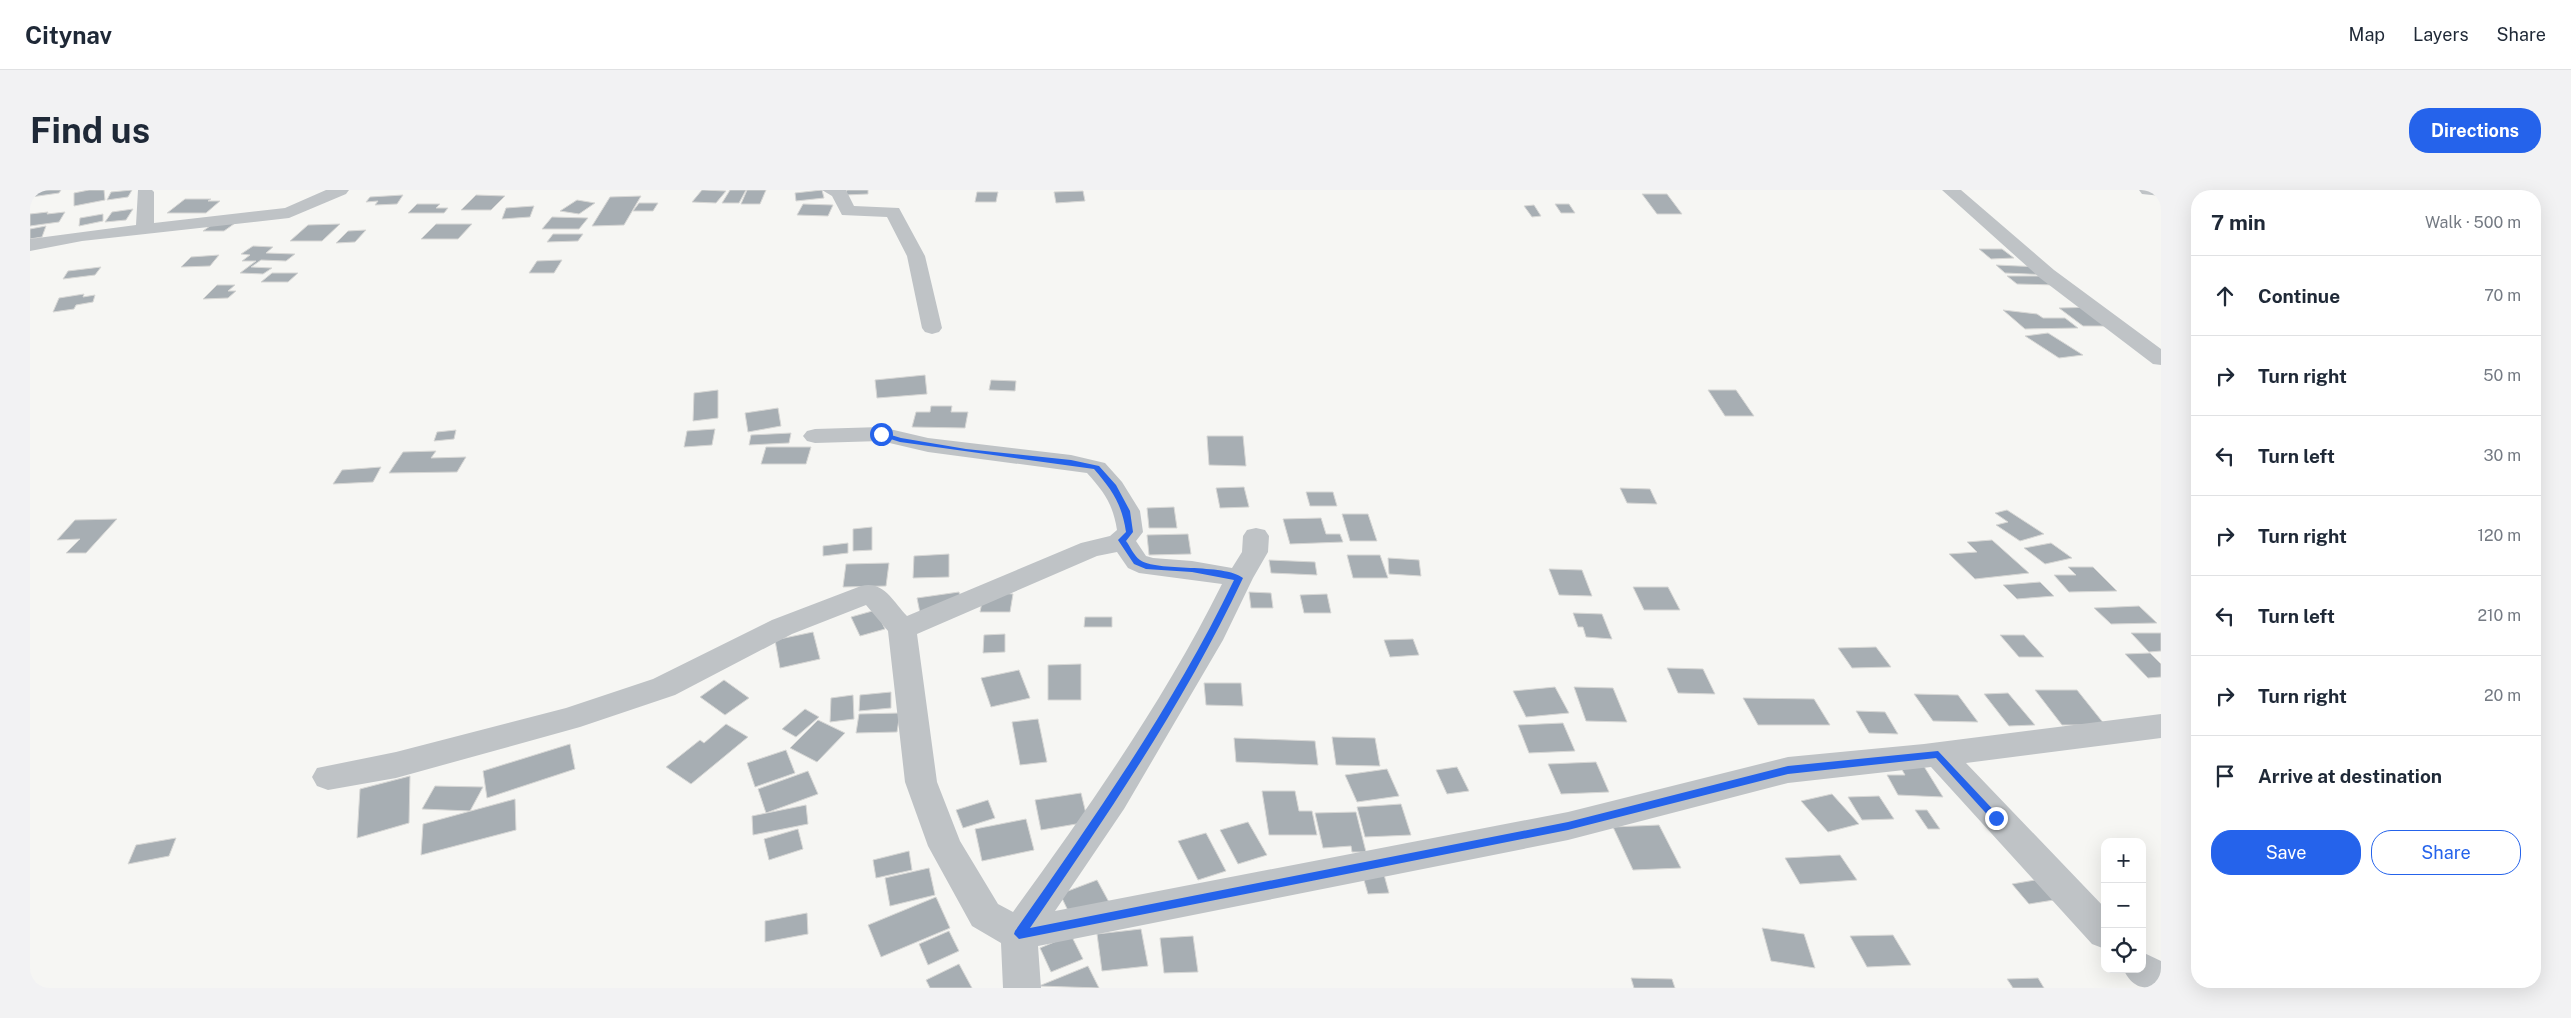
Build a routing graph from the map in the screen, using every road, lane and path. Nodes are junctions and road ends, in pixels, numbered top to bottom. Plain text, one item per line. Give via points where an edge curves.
1 (345, 190) edge
2 (831, 190) edge
3 (1951, 190) edge
4 (2148, 190) edge
5 (2161, 191) edge
6 (145, 192) dead end
7 (890, 192) dead end
8 (893, 212) junction
9 (145, 228) junction
10 (30, 245) edge
11 (932, 328) dead end
12 (2161, 359) edge
13 (815, 436) dead end
14 (1256, 536) dead end
15 (1122, 540) junction
16 (1239, 578) junction
17 (902, 629) junction
18 (2161, 726) edge
19 (1938, 754) junction
20 (328, 777) dead end
21 (2101, 929) edge
22 (1019, 934) junction
23 (2146, 972) edge
24 (2139, 973) edge
25 (2161, 983) edge
26 (1022, 988) edge
27 (2149, 988) edge

1 - 9 street via 289,213
2 - 8 street via 839,193 848,211
3 - 12 street via 2047,274
4 - 5 street
6 - 9 street
7 - 8 street
8 - 11 street via 916,256
9 - 10 street
13 - 15 street via 881,434 966,451 1071,462 1096,468 1113,487 1127,511 1130,532
14 - 16 street via 1255,552
15 - 16 street via 1137,562 1149,567
15 - 17 street via 1090,548
16 - 22 street via 1209,640 1112,800
17 - 20 street via 871,593 782,626 664,687 569,719 396,765
17 - 22 street via 921,782 945,846 986,915
18 - 19 street
19 - 21 street
19 - 22 street via 1788,770 1568,826
22 - 26 street
23 - 25 street
24 - 27 street

